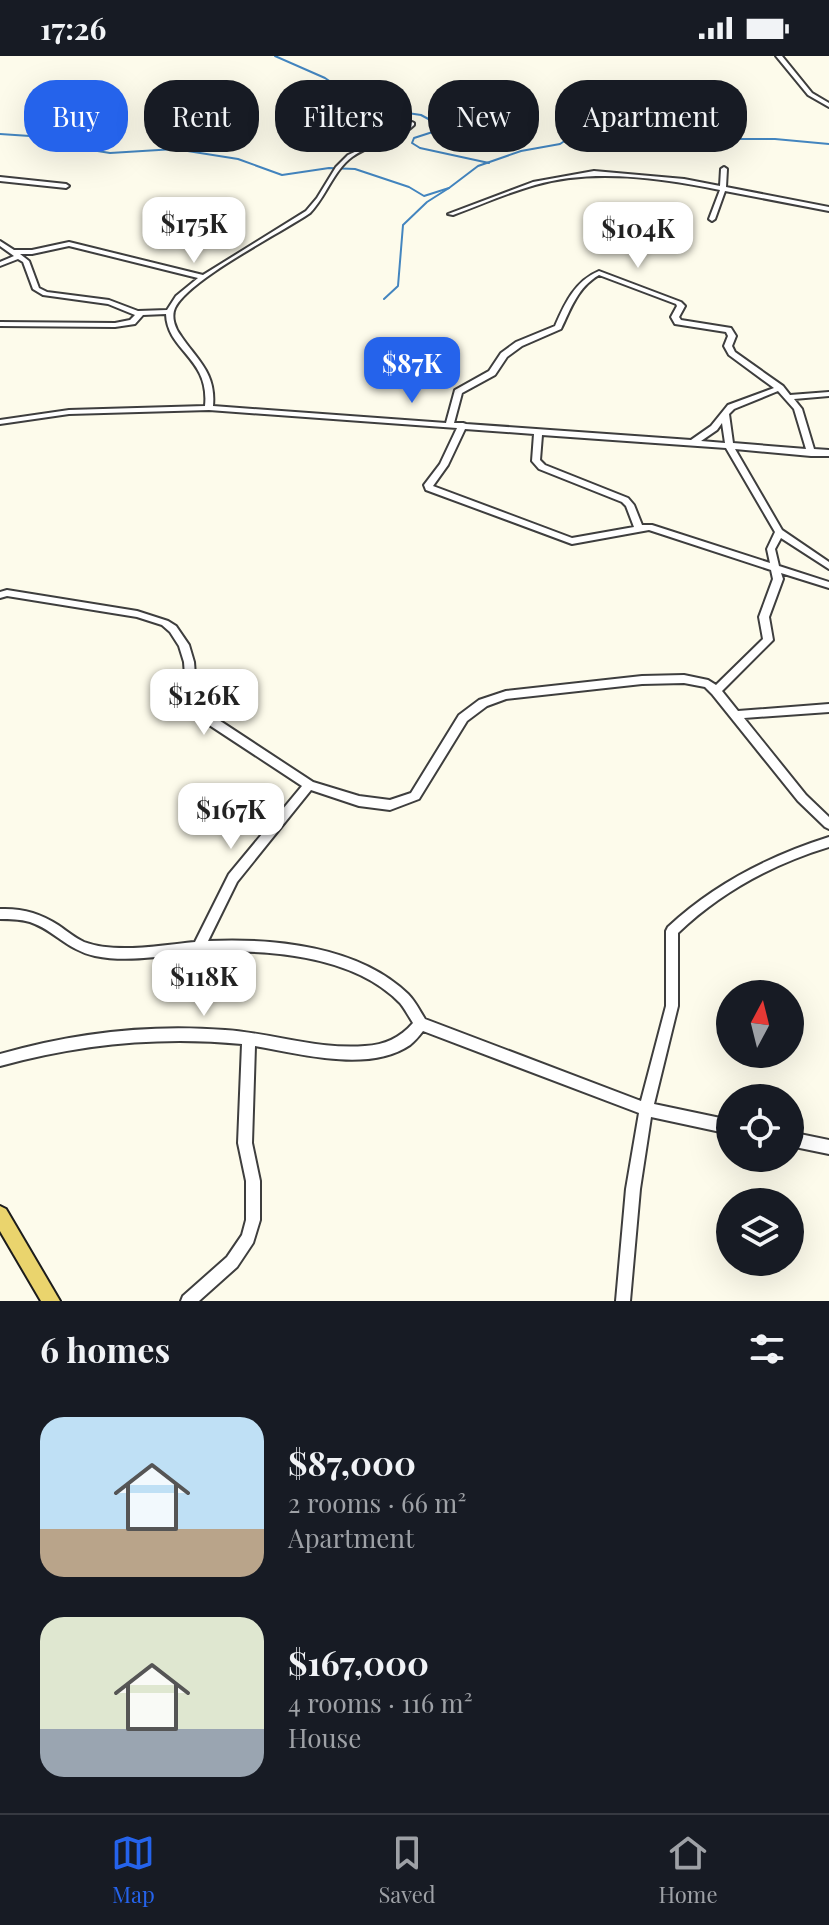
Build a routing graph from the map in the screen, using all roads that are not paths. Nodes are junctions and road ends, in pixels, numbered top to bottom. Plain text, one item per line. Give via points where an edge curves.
1 (779, 56) edge
2 (829, 97) edge
3 (818, 101) junction
4 (829, 105) edge
5 (360, 152) edge
6 (724, 169) dead end
7 (0, 179) edge
8 (66, 186) dead end
9 (723, 189) junction
10 (829, 209) edge
11 (451, 214) dead end
12 (712, 219) dead end
13 (0, 243) edge
14 (32, 252) junction
15 (20, 256) junction
16 (0, 264) edge
17 (204, 277) junction
18 (170, 312) junction
19 (141, 313) junction
20 (0, 324) edge
21 (780, 388) junction
22 (829, 394) edge
23 (788, 397) junction
24 (209, 408) junction
25 (725, 414) junction
26 (0, 422) edge
27 (450, 424) junction
28 (463, 425) junction
29 (538, 431) junction
30 (693, 443) junction
31 (729, 446) junction
32 (811, 453) junction
33 (829, 453) edge
34 (638, 527) junction
35 (779, 532) junction
36 (829, 566) edge
37 (776, 567) junction
38 (829, 585) edge
39 (0, 595) edge
40 (716, 691) junction
41 (829, 708) edge
42 (736, 715) junction
43 (309, 785) junction
44 (829, 824) edge
45 (829, 842) edge
46 (0, 914) edge
47 (199, 947) junction
48 (421, 1024) junction
49 (249, 1040) junction
50 (0, 1060) edge
51 (646, 1109) junction
52 (716, 1124) edge
53 (804, 1142) edge
54 (829, 1147) edge
55 (0, 1215) edge
56 (51, 1301) edge
57 (188, 1301) edge
58 (623, 1301) edge

1 - 3 street
2 - 3 street
3 - 4 street
5 - 17 street via 341,167 308,212
6 - 9 street
7 - 8 street
9 - 10 street
9 - 11 street via 582,173 535,183
9 - 12 street
13 - 15 street
14 - 15 street
14 - 15 street
14 - 17 street via 69,244
15 - 16 street
15 - 19 street via 36,289 45,294 109,302
17 - 18 street via 184,291
18 - 19 street
18 - 24 street via 174,333 208,376
19 - 20 street via 132,322 115,325
21 - 23 street
21 - 25 street
21 - 27 street via 732,353 728,330 678,322 679,303 599,273 582,284 558,327 519,344 492,373 458,392
22 - 23 street
23 - 32 street via 798,409
24 - 26 street via 69,412
24 - 27 street
25 - 30 street
25 - 31 street
27 - 28 street
28 - 29 street
28 - 34 street via 429,488 572,541
29 - 30 street
29 - 34 street via 536,461 542,467 625,500
30 - 31 street
31 - 32 street
31 - 35 street
32 - 33 street
34 - 37 street
35 - 36 street
35 - 37 street via 771,549
37 - 38 street
37 - 40 street via 778,579 764,617 768,640
39 - 43 street via 137,614 165,623 184,645 192,703 198,712
40 - 42 street
40 - 43 street via 697,681 663,679 506,695 463,718 415,796 403,803 359,801
41 - 42 street
42 - 44 street
43 - 47 street via 233,878
45 - 51 street via 763,868 711,899 672,931 672,1006
46 - 47 street via 41,919 91,949 151,953
47 - 48 street via 324,956 399,993
48 - 49 street via 402,1043 366,1052
48 - 51 street
49 - 50 street via 163,1036 76,1043
49 - 57 street via 245,1143 253,1181 253,1220 232,1262
51 - 52 street
51 - 58 street
53 - 54 street
55 - 56 main road

